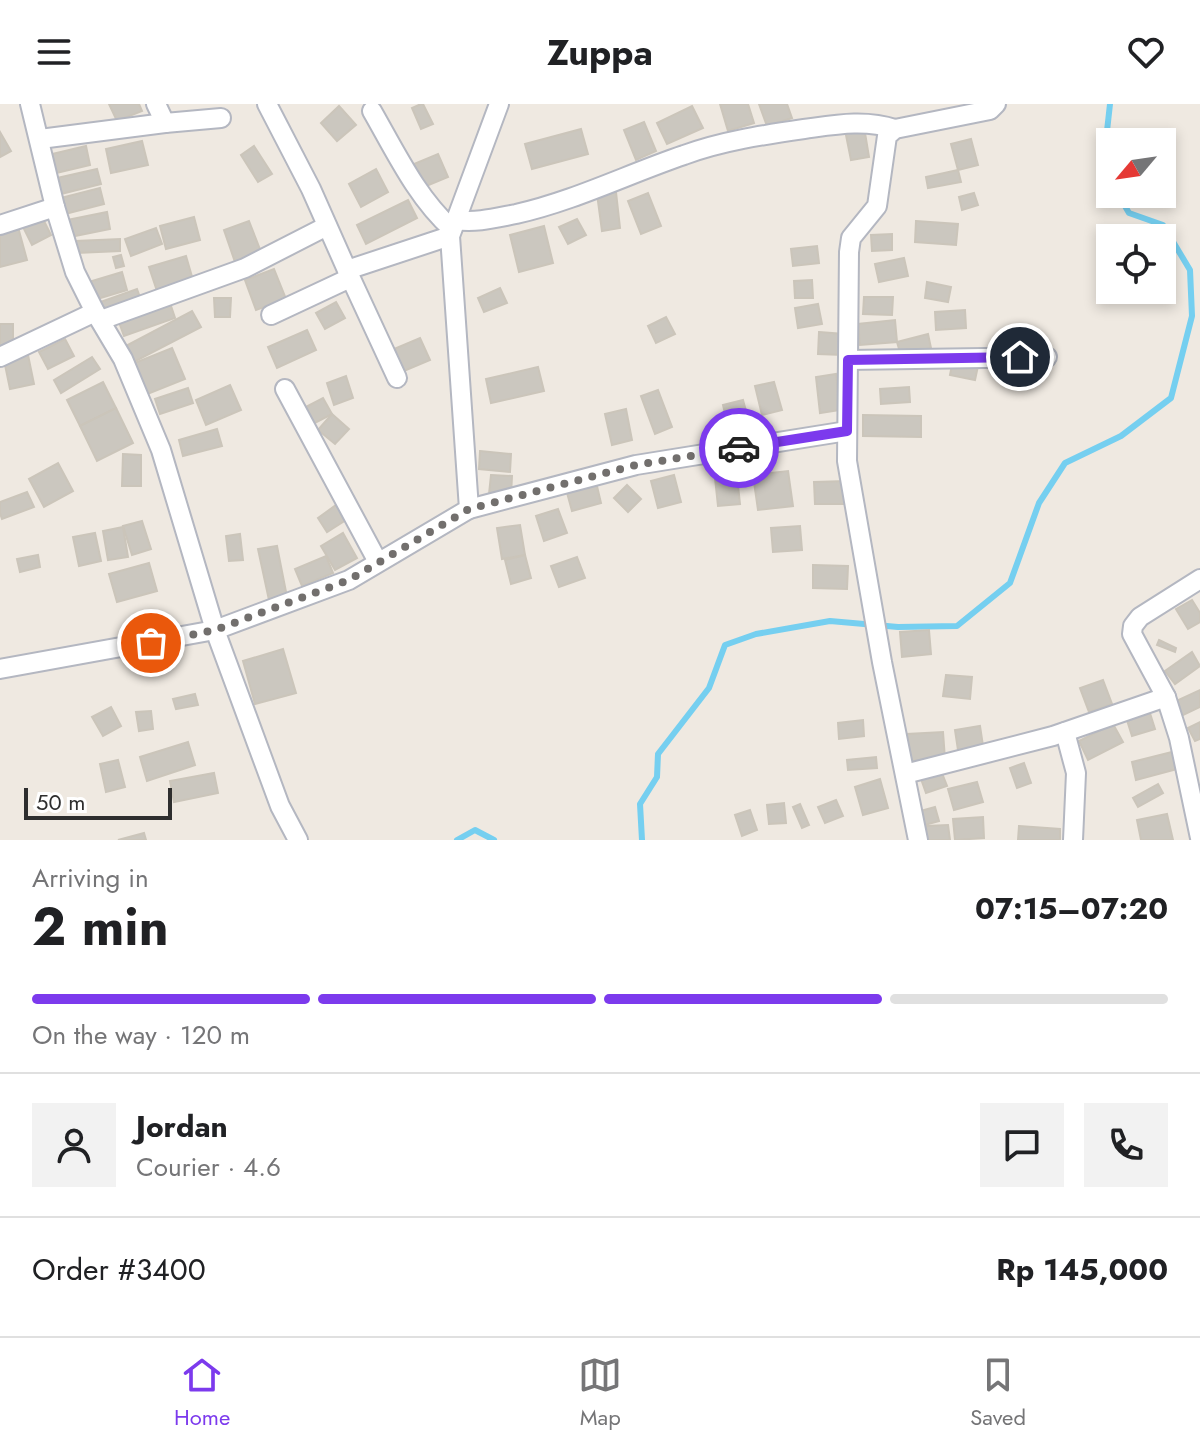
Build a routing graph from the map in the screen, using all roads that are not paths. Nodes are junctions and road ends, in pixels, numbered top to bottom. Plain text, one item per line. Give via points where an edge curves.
1 (30, 104) edge
2 (156, 104) edge
3 (267, 104) edge
4 (499, 104) edge
5 (996, 104) edge
6 (372, 111) dead end
7 (866, 113) edge
8 (221, 118) dead end
9 (165, 123) junction
10 (895, 129) junction
11 (40, 139) junction
12 (55, 207) junction
13 (0, 225) edge
14 (327, 226) junction
15 (452, 229) junction
16 (348, 274) junction
17 (271, 315) dead end
18 (98, 316) junction
19 (0, 357) edge
20 (1047, 357) dead end
21 (848, 360) junction
22 (397, 378) dead end
23 (285, 389) dead end
24 (847, 431) junction
25 (469, 509) junction
26 (378, 562) junction
27 (1200, 579) edge
28 (215, 630) junction
29 (0, 669) edge
30 (1166, 697) junction
31 (1065, 732) junction
32 (905, 774) junction
33 (1200, 838) edge
34 (298, 840) edge
35 (918, 840) edge
36 (1073, 840) edge

1 - 11 street
2 - 9 street
3 - 14 street
4 - 15 street
5 - 10 street via 990,110
6 - 15 street via 404,168
7 - 10 street
7 - 15 street via 837,124 709,146 581,195
8 - 9 street
9 - 11 street
10 - 21 street via 887,136 877,206 851,238
11 - 12 street
12 - 13 street
12 - 18 street via 75,272
14 - 16 street
14 - 18 street via 245,268
15 - 16 street
15 - 25 street
16 - 17 street
16 - 22 street
18 - 19 street
18 - 28 street via 123,359 161,450
20 - 21 street
21 - 24 street
23 - 26 street
24 - 25 street via 636,465
24 - 32 street via 847,461
25 - 26 street
26 - 28 street via 349,580
27 - 30 street via 1140,617 1132,630
28 - 29 street
28 - 34 street via 280,806
30 - 31 street
30 - 33 street
31 - 32 street
31 - 36 street via 1076,773
32 - 35 street

